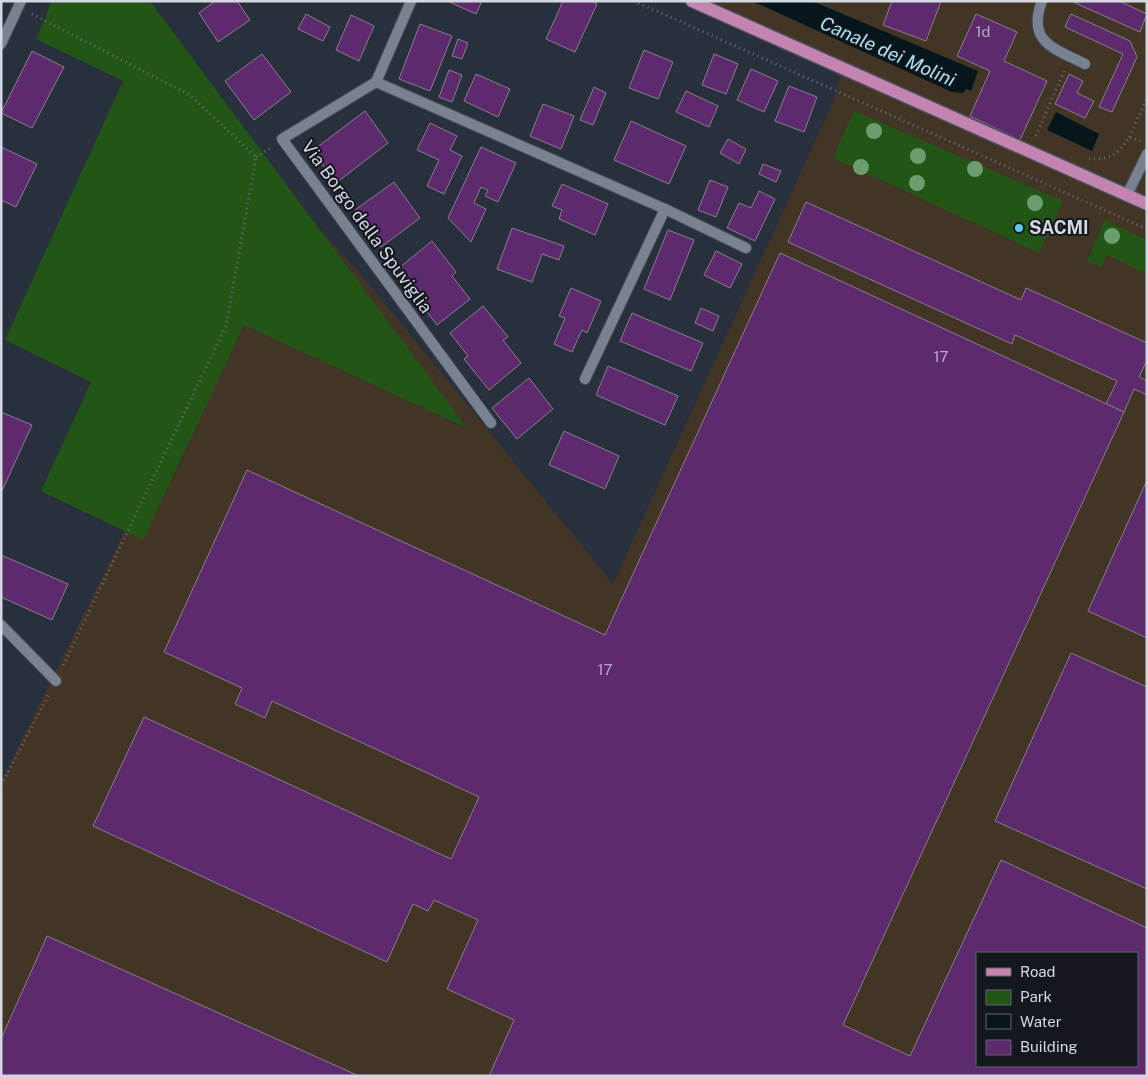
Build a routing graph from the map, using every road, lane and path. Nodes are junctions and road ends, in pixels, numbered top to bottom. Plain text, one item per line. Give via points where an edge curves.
1 (411, 1) edge
2 (634, 1) edge
3 (692, 1) edge
4 (1042, 1) edge
5 (20, 4) edge
6 (1, 44) edge
7 (1070, 56) junction
8 (1085, 64) dead end
9 (376, 82) junction
10 (1147, 98) edge
11 (1129, 136) junction
12 (1035, 137) dead end
13 (1147, 144) edge
14 (1147, 154) edge
15 (1084, 158) dead end
16 (1127, 195) junction
17 (1147, 204) edge
18 (665, 209) junction
19 (1147, 229) edge
20 (746, 248) dead end
21 (586, 379) dead end
22 (492, 423) dead end
23 (1, 626) edge
24 (56, 681) junction
25 (1, 784) edge

1 - 9 street
2 - 19 path
3 - 16 main road
4 - 7 street via 1037,22 1040,35 1049,46
5 - 6 street
5 - 24 path via 190,95 256,157 226,326
7 - 8 street
7 - 12 path
9 - 18 street
9 - 22 street, Via Borgo della Spuviglia via 282,140
10 - 11 path
11 - 13 path
11 - 15 path via 1120,150 1103,159
14 - 16 street
16 - 17 main road
18 - 20 street
18 - 21 street
23 - 24 street
24 - 25 path

